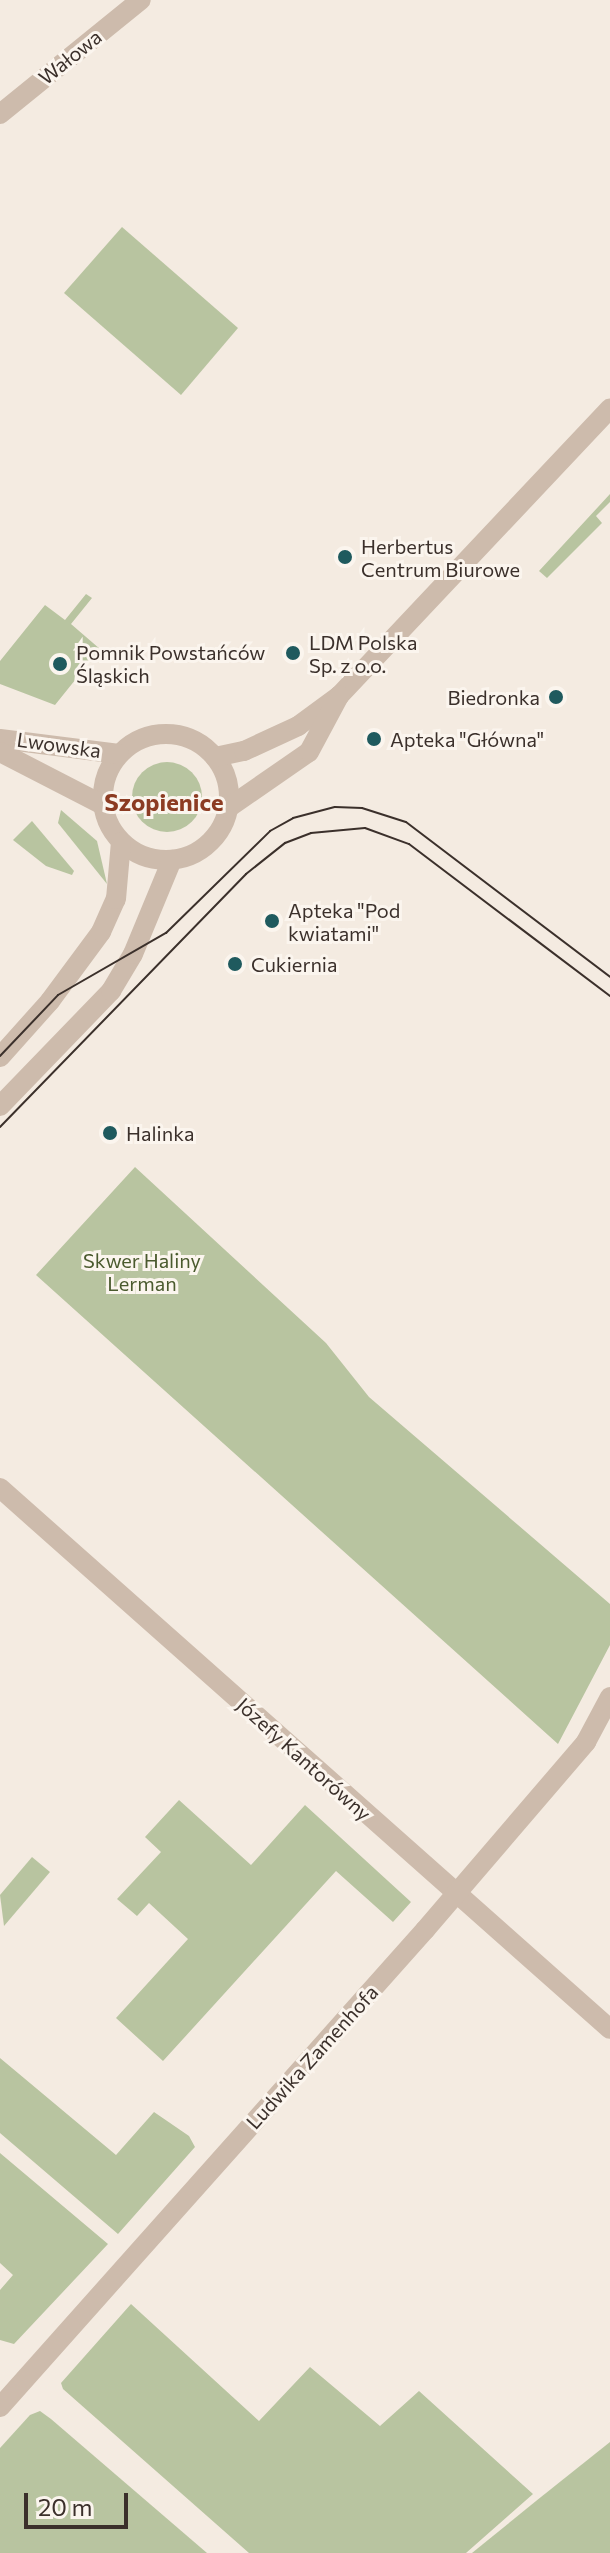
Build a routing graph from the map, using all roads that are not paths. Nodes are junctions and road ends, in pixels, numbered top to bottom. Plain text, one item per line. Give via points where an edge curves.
1 (141, 0) edge
2 (0, 114) edge
3 (610, 408) edge
4 (339, 696) junction
5 (0, 739) edge
6 (0, 752) edge
7 (119, 754) junction
8 (215, 757) junction
9 (103, 805) junction
10 (228, 808) junction
11 (121, 842) junction
12 (172, 860) junction
13 (0, 1057) edge
14 (0, 1106) edge
15 (0, 1488) edge
16 (610, 1697) edge
17 (456, 1894) junction
18 (610, 2029) edge
19 (4, 2393) edge

1 - 2 street, Wałowa
3 - 4 street
4 - 8 street via 275,738
4 - 10 street via 309,752
5 - 7 street, Lwowska
6 - 9 street, Lwowska
7 - 8 street via 146,736 174,734 197,742
7 - 9 street via 109,769
8 - 10 street via 227,781
9 - 11 street
10 - 12 street via 203,848
11 - 12 street via 145,857
11 - 13 street via 116,899 101,932
12 - 14 street via 133,954 111,991
15 - 17 street, Józefy Kantorówny
16 - 17 street, Ludwika Zamenhofa via 586,1742
17 - 18 street, Józefy Kantorówny
17 - 19 street, Ludwika Zamenhofa

